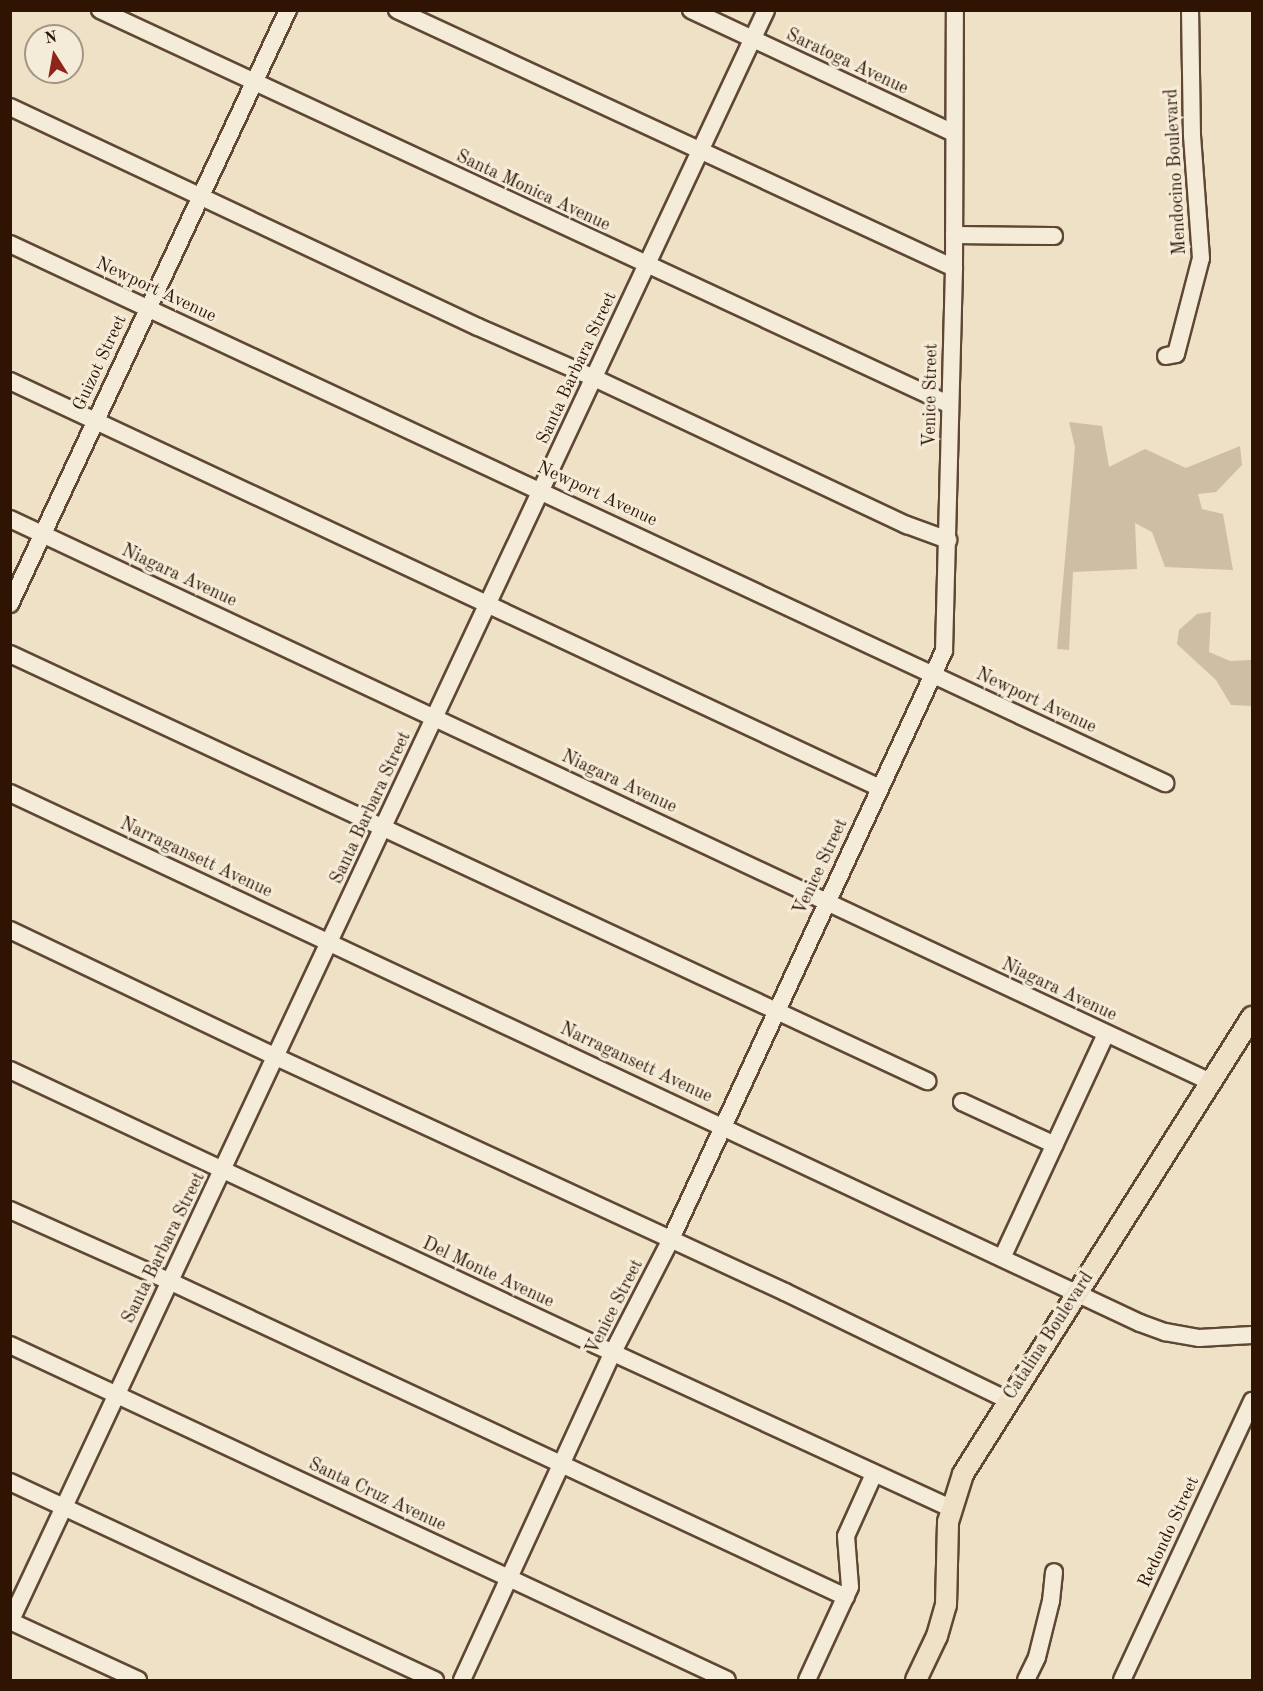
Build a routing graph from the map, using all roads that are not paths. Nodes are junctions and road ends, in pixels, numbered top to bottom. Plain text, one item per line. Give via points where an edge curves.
1 (100, 10) edge
2 (288, 10) edge
3 (397, 10) edge
4 (692, 10) edge
5 (766, 10) edge
6 (955, 10) edge
7 (1190, 10) edge
8 (753, 39) junction
9 (254, 82) junction
10 (10, 107) edge
11 (954, 133) junction
12 (700, 151) junction
13 (200, 195) junction
14 (954, 236) junction
15 (1054, 236) dead end
16 (10, 244) edge
17 (648, 266) junction
18 (954, 268) junction
19 (148, 308) junction
20 (1166, 356) dead end
21 (594, 378) junction
22 (10, 381) edge
23 (950, 405) junction
24 (95, 420) junction
25 (540, 489) junction
26 (10, 519) edge
27 (42, 534) junction
28 (948, 540) junction
29 (488, 603) junction
30 (10, 604) edge
31 (10, 654) edge
32 (933, 674) junction
33 (435, 716) junction
34 (1165, 783) dead end
35 (880, 788) junction
36 (10, 793) edge
37 (383, 830) junction
38 (827, 901) junction
39 (10, 930) edge
40 (330, 943) junction
41 (775, 1012) junction
42 (1252, 1017) edge
43 (1106, 1034) junction
44 (276, 1057) junction
45 (10, 1070) edge
46 (927, 1081) dead end
47 (1211, 1082) junction
48 (962, 1102) dead end
49 (723, 1125) junction
50 (1055, 1145) junction
51 (223, 1170) junction
52 (10, 1210) edge
53 (670, 1239) junction
54 (1002, 1258) junction
55 (170, 1281) junction
56 (1076, 1294) junction
57 (1252, 1335) edge
58 (10, 1345) edge
59 (612, 1352) junction
60 (117, 1394) junction
61 (1008, 1400) junction
62 (1252, 1401) edge
63 (561, 1465) junction
64 (874, 1473) junction
65 (10, 1482) edge
66 (63, 1508) junction
67 (951, 1508) junction
68 (1054, 1572) dead end
69 (509, 1579) junction
70 (846, 1597) junction
71 (11, 1622) edge
72 (138, 1680) edge
73 (435, 1680) edge
74 (462, 1680) edge
75 (727, 1680) edge
76 (807, 1680) edge
77 (916, 1680) edge
78 (1026, 1680) edge
79 (1122, 1680) edge

1 - 9 street, Santa Monica Avenue
2 - 9 street, Guizot Street
3 - 12 street
4 - 8 street, Saratoga Avenue
5 - 8 street, Santa Barbara Street
6 - 11 street, Venice Street
7 - 20 street, Mendocino Boulevard via 1192,136 1201,258 1176,354
8 - 11 street, Saratoga Avenue
8 - 12 street, Santa Barbara Street
9 - 13 street, Guizot Street
9 - 17 street, Santa Monica Avenue
10 - 13 street
11 - 14 street, Venice Street
12 - 17 street, Santa Barbara Street
12 - 18 street
13 - 19 street, Guizot Street
13 - 21 street
14 - 15 street
14 - 18 street, Venice Street
16 - 19 street, Newport Avenue
17 - 21 street, Santa Barbara Street
17 - 23 street, Santa Monica Avenue
18 - 23 street, Venice Street
19 - 24 street, Guizot Street
19 - 25 street, Newport Avenue
21 - 25 street, Santa Barbara Street
21 - 28 street via 907,525
22 - 24 street
23 - 28 street, Venice Street
24 - 27 street, Guizot Street
24 - 29 street
25 - 29 street, Santa Barbara Street
25 - 32 street, Newport Avenue
26 - 27 street, Niagara Avenue
27 - 30 street, Guizot Street
27 - 33 street, Niagara Avenue
28 - 32 street, Venice Street via 945,651
29 - 33 street, Santa Barbara Street
29 - 35 street
31 - 37 street
32 - 34 street, Newport Avenue
32 - 35 street, Venice Street
33 - 37 street, Santa Barbara Street
33 - 38 street, Niagara Avenue
35 - 38 street, Venice Street
36 - 40 street, Narragansett Avenue
37 - 40 street, Santa Barbara Street
37 - 41 street
38 - 41 street, Venice Street
38 - 43 street, Niagara Avenue
39 - 44 street
40 - 44 street, Santa Barbara Street
40 - 49 street, Narragansett Avenue
41 - 46 street
41 - 49 street, Venice Street
42 - 47 main road, Catalina Boulevard
43 - 47 street, Niagara Avenue
43 - 50 street
44 - 51 street, Santa Barbara Street
44 - 53 street
45 - 51 street, Del Monte Avenue
47 - 56 main road, Catalina Boulevard
48 - 50 street
49 - 53 street, Venice Street
49 - 54 street, Narragansett Avenue
50 - 54 street
51 - 55 street, Santa Barbara Street
51 - 59 street, Del Monte Avenue
52 - 55 street
53 - 59 street, Venice Street
53 - 61 street
54 - 56 street, Narragansett Avenue
55 - 60 street, Santa Barbara Street
55 - 63 street
56 - 57 street, Narragansett Avenue via 1165,1332 1212,1338
56 - 61 main road, Catalina Boulevard
58 - 60 street, Santa Cruz Avenue
59 - 63 street, Venice Street
59 - 64 street, Del Monte Avenue
60 - 66 street, Santa Barbara Street
60 - 69 street, Santa Cruz Avenue
61 - 67 main road, Catalina Boulevard via 967,1466
62 - 79 street, Redondo Street
63 - 69 street, Venice Street
63 - 70 street
64 - 67 street, Del Monte Avenue
64 - 70 street via 846,1536 851,1581
65 - 66 street
66 - 71 street, Santa Barbara Street
66 - 73 street
67 - 77 main road, Catalina Boulevard via 946,1536 946,1605 937,1636
68 - 78 street via 1038,1657
69 - 74 street, Venice Street
69 - 75 street, Santa Cruz Avenue
70 - 76 street
71 - 72 street

